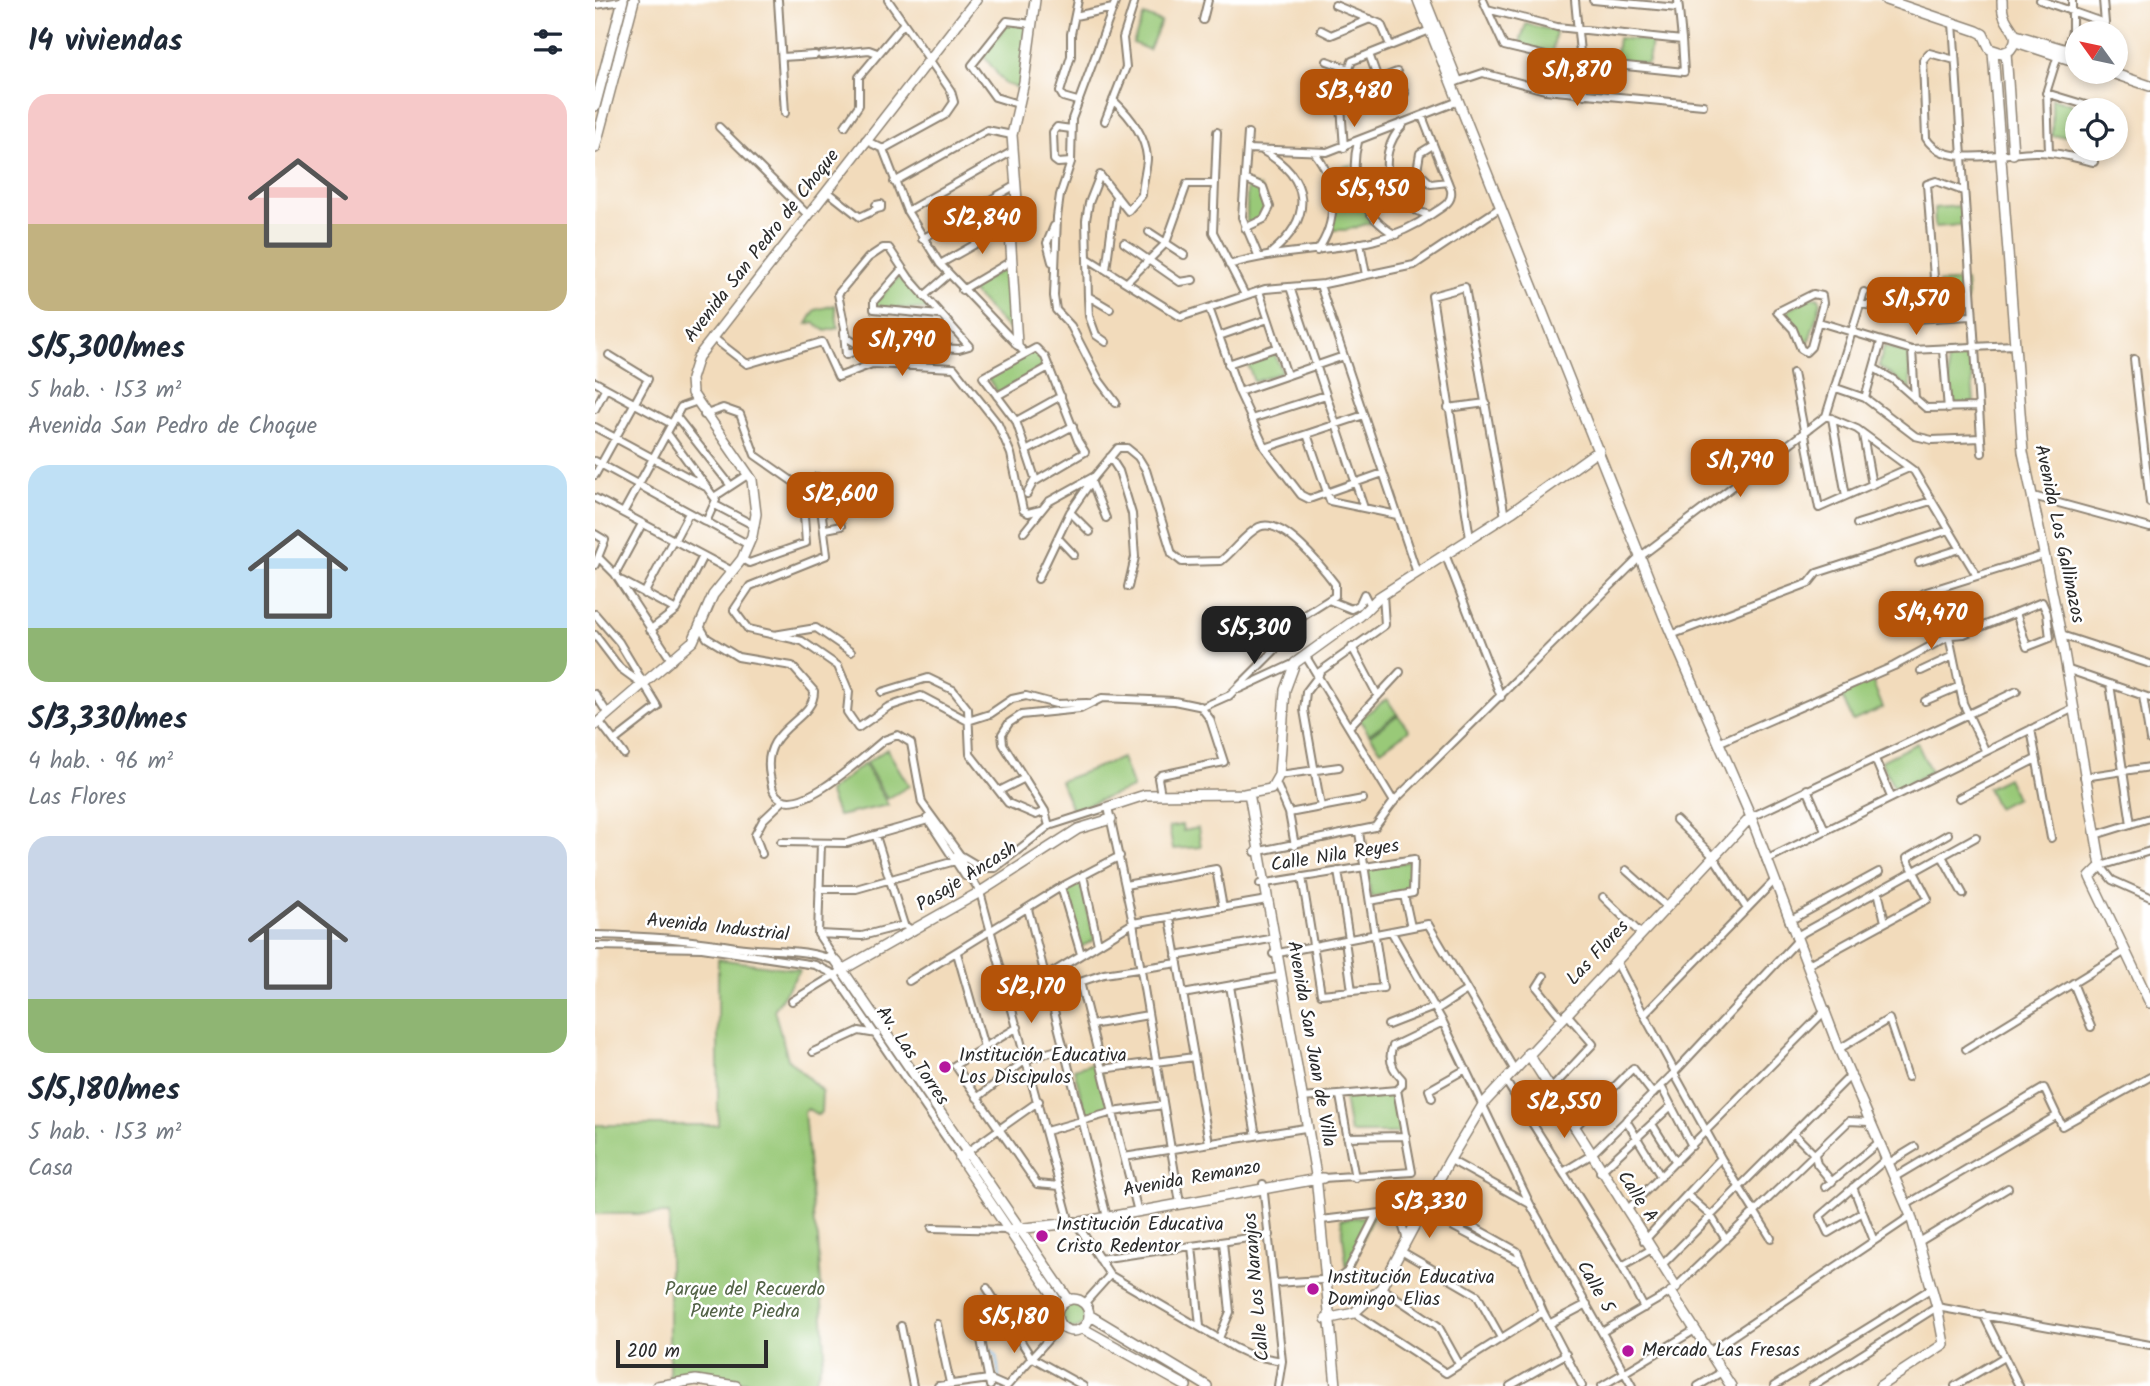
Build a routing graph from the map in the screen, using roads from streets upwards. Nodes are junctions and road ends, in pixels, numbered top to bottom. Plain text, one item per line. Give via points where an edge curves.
1 (622, 0) edge
2 (632, 0) edge
3 (778, 0) edge
4 (888, 0) edge
5 (976, 0) edge
6 (1034, 0) edge
7 (1078, 0) edge
8 (1135, 0) edge
9 (1208, 0) edge
10 (1483, 0) edge
11 (1575, 0) edge
12 (1593, 0) edge
13 (1886, 0) edge
14 (2002, 0) edge
15 (2040, 0) edge
16 (2072, 0) edge
17 (2103, 0) edge
18 (1424, 1) edge
19 (1115, 4) edge
20 (1678, 4) edge
21 (1907, 4) edge
22 (595, 5) edge
23 (1335, 5) dead end
24 (1487, 9) junction
25 (2073, 13) junction
26 (1075, 16) junction
27 (1370, 19) junction
28 (1203, 20) dead end
29 (904, 23) junction
30 (1952, 23) junction
31 (1032, 24) junction
32 (1321, 30) dead end
33 (1430, 30) junction
34 (1578, 30) junction
35 (2016, 39) junction
36 (1682, 40) junction
37 (1390, 45) junction
38 (1993, 51) junction
39 (2061, 51) junction
40 (2006, 52) junction
41 (2065, 52) edge
42 (877, 53) junction
43 (1369, 54) junction
44 (2065, 54) edge
45 (782, 57) junction
46 (929, 58) junction
47 (1955, 60) junction
48 (1327, 61) dead end
49 (1581, 61) junction
50 (1347, 68) junction
51 (2128, 78) edge
52 (1378, 79) junction
53 (1454, 83) junction
54 (2150, 86) edge
55 (2046, 93) junction
56 (1584, 95) junction
57 (2065, 99) edge
58 (1114, 100) junction
59 (1077, 101) junction
60 (1459, 102) junction
61 (1018, 104) junction
62 (1703, 105) dead end
63 (595, 106) edge
64 (785, 113) dead end
65 (1422, 116) junction
66 (1105, 121) dead end
67 (1404, 124) junction
68 (845, 126) dead end
69 (719, 127) dead end
70 (1071, 129) junction
71 (1217, 132) dead end
72 (1248, 133) dead end
73 (1012, 135) junction
74 (865, 140) junction
75 (1359, 142) junction
76 (1433, 145) junction
77 (595, 148) edge
78 (1344, 148) junction
79 (883, 149) junction
80 (1247, 149) junction
81 (1262, 150) junction
82 (1013, 151) junction
83 (1314, 152) junction
84 (2049, 153) junction
85 (2013, 154) junction
86 (2001, 155) junction
87 (2065, 156) edge
88 (1961, 158) junction
89 (1071, 162) junction
90 (1245, 179) junction
91 (1448, 181) junction
92 (894, 182) junction
93 (1214, 184) junction
94 (1016, 185) junction
95 (827, 191) junction
96 (1963, 191) junction
97 (1116, 195) junction
98 (1501, 206) junction
99 (877, 209) dead end
100 (907, 211) junction
101 (808, 215) junction
102 (1430, 215) junction
103 (1011, 224) junction
104 (1245, 228) junction
105 (1149, 232) dead end
106 (1396, 235) junction
107 (922, 239) junction
108 (1124, 243) dead end
109 (1166, 243) junction
110 (1360, 243) junction
111 (1317, 251) junction
112 (1270, 254) junction
113 (1184, 255) dead end
114 (1258, 255) junction
115 (1087, 258) junction
116 (1011, 261) junction
117 (1149, 261) junction
118 (940, 264) junction
119 (1229, 265) junction
120 (902, 269) junction
121 (1106, 270) junction
122 (948, 275) junction
123 (1366, 275) junction
124 (1193, 280) dead end
125 (1127, 282) junction
126 (1320, 285) junction
127 (1290, 287) junction
128 (962, 290) junction
129 (1259, 291) junction
130 (1864, 292) dead end
131 (1245, 295) junction
132 (923, 296) junction
133 (1088, 296) junction
134 (1860, 303) junction
135 (1209, 308) junction
136 (1110, 309) dead end
137 (940, 315) junction
138 (1971, 316) junction
139 (1937, 318) junction
140 (1268, 319) junction
141 (1819, 322) junction
142 (844, 330) junction
143 (1851, 333) junction
144 (1219, 336) junction
145 (712, 337) junction
146 (1106, 342) dead end
147 (1881, 342) junction
148 (869, 344) junction
149 (1017, 344) junction
150 (2014, 345) junction
151 (1277, 347) junction
152 (1974, 348) junction
153 (1912, 350) junction
154 (1943, 351) junction
155 (1024, 352) junction
156 (609, 355) dead end
157 (1344, 356) junction
158 (2134, 359) dead end
159 (1229, 364) junction
160 (1316, 365) junction
161 (1049, 367) junction
162 (1874, 368) junction
163 (1793, 373) dead end
164 (1287, 375) junction
165 (595, 382) edge
166 (1836, 387) junction
167 (606, 388) junction
168 (1238, 391) junction
169 (1326, 395) junction
170 (997, 396) junction
171 (1062, 396) junction
172 (1865, 398) junction
173 (1915, 399) junction
174 (695, 402) junction
175 (1116, 403) dead end
176 (1486, 403) junction
177 (635, 405) junction
178 (1979, 407) junction
179 (1448, 408) junction
180 (595, 409) edge
181 (1948, 409) junction
182 (704, 415) junction
183 (1364, 415) junction
184 (676, 416) junction
185 (1829, 417) junction
186 (1251, 419) junction
187 (1016, 421) junction
188 (672, 424) junction
189 (1336, 424) junction
190 (1073, 426) junction
191 (595, 427) edge
192 (667, 433) junction
193 (1804, 433) junction
194 (1307, 434) junction
195 (1863, 435) junction
196 (614, 437) junction
197 (1981, 438) junction
198 (1265, 448) junction
199 (1028, 450) junction
200 (1599, 450) junction
201 (1982, 453) dead end
202 (755, 455) junction
203 (1110, 457) junction
204 (653, 458) junction
205 (598, 463) edge
206 (741, 463) junction
207 (1909, 468) junction
208 (2148, 469) edge
209 (1383, 473) junction
210 (748, 474) junction
211 (595, 475) edge
212 (817, 477) dead end
213 (1094, 480) junction
214 (1034, 481) junction
215 (1355, 482) junction
216 (639, 485) junction
217 (1872, 485) junction
218 (731, 486) junction
219 (708, 488) junction
220 (1326, 491) junction
221 (1027, 494) dead end
222 (1846, 496) junction
223 (2033, 496) junction
224 (595, 498) edge
225 (1931, 500) junction
226 (715, 501) junction
227 (2150, 503) edge
228 (1364, 508) junction
229 (1040, 510) junction
230 (1070, 512) junction
231 (623, 513) junction
232 (689, 513) junction
233 (1397, 515) junction
234 (1505, 517) junction
235 (1106, 518) dead end
236 (706, 522) junction
237 (642, 524) junction
238 (1857, 524) dead end
239 (755, 526) junction
240 (841, 526) dead end
241 (2150, 528) edge
242 (826, 529) junction
243 (1949, 530) junction
244 (1024, 532) dead end
245 (1090, 533) dead end
246 (595, 534) edge
247 (1058, 538) junction
248 (1470, 538) junction
249 (673, 540) junction
250 (749, 545) junction
251 (1960, 549) junction
252 (1445, 554) junction
253 (1074, 555) dead end
254 (2044, 555) junction
255 (703, 556) junction
256 (1641, 556) junction
257 (742, 559) junction
258 (597, 562) edge
259 (1919, 562) dead end
260 (732, 571) junction
261 (1417, 573) junction
262 (1976, 576) junction
263 (616, 577) junction
264 (1038, 579) dead end
265 (1128, 587) dead end
266 (1355, 590) dead end
267 (1923, 593) dead end
268 (644, 594) junction
269 (1364, 594) junction
270 (1383, 594) junction
271 (1331, 601) junction
272 (1369, 604) junction
273 (676, 610) junction
274 (2016, 613) junction
275 (595, 614) edge
276 (701, 628) junction
277 (650, 629) junction
278 (595, 635) edge
279 (773, 635) junction
280 (1671, 635) junction
281 (2061, 635) junction
282 (1949, 636) junction
283 (1352, 647) junction
284 (851, 652) dead end
285 (1305, 655) junction
286 (1953, 656) junction
287 (672, 661) junction
288 (1295, 663) junction
289 (2150, 664) edge
290 (2066, 669) junction
291 (1921, 671) dead end
292 (1400, 673) dead end
293 (1318, 674) junction
294 (642, 684) junction
295 (2110, 684) junction
296 (1959, 686) junction
297 (2017, 691) dead end
298 (881, 692) dead end
299 (595, 694) edge
300 (1229, 696) junction
301 (1378, 696) junction
302 (1501, 697) junction
303 (2147, 697) edge
304 (1925, 701) dead end
305 (1087, 704) junction
306 (1199, 706) junction
307 (2069, 710) junction
308 (608, 714) junction
309 (1968, 714) junction
310 (970, 721) junction
311 (597, 723) edge
312 (1350, 726) junction
313 (2031, 729) junction
314 (2150, 740) edge
315 (614, 741) junction
316 (1718, 743) junction
317 (1985, 750) junction
318 (624, 754) dead end
319 (1875, 759) junction
320 (2036, 759) junction
321 (1339, 767) dead end
322 (2150, 767) edge
323 (1315, 771) junction
324 (2123, 771) junction
325 (2084, 777) junction
326 (1025, 778) junction
327 (1278, 779) junction
328 (1807, 789) junction
329 (999, 791) junction
330 (1247, 793) junction
331 (1161, 795) junction
332 (1891, 797) junction
333 (1959, 798) dead end
334 (1363, 799) dead end
335 (785, 800) junction
336 (1394, 802) junction
337 (925, 806) junction
338 (1108, 807) junction
339 (1321, 807) junction
340 (1045, 811) junction
341 (1289, 813) junction
342 (1751, 817) junction
343 (2150, 818) edge
344 (1111, 819) junction
345 (928, 820) junction
346 (1676, 820) dead end
347 (2131, 824) junction
348 (1049, 826) junction
349 (1825, 830) junction
350 (1359, 832) junction
351 (1948, 834) dead end
352 (2094, 835) junction
353 (876, 836) junction
354 (1976, 837) dead end
355 (2051, 838) dead end
356 (781, 842) dead end
357 (821, 843) junction
358 (952, 846) junction
359 (1295, 846) junction
360 (2150, 851) edge
361 (1257, 852) junction
362 (762, 853) dead end
363 (1120, 856) junction
364 (1713, 856) junction
365 (1942, 856) junction
366 (1766, 860) junction
367 (955, 861) junction
368 (1363, 865) junction
369 (2101, 866) junction
370 (1626, 870) dead end
371 (1338, 871) junction
372 (1879, 872) dead end
373 (1914, 872) junction
374 (1083, 875) junction
375 (1302, 877) junction
376 (888, 881) junction
377 (1774, 881) junction
378 (1262, 883) junction
379 (1125, 886) junction
380 (1061, 887) junction
381 (819, 889) junction
382 (1878, 891) junction
383 (980, 892) junction
384 (1963, 894) dead end
385 (2148, 894) edge
386 (1404, 895) junction
387 (1603, 897) dead end
388 (1265, 900) junction
389 (1370, 901) junction
390 (1666, 906) junction
391 (1223, 908) junction
392 (1028, 909) junction
393 (1747, 909) junction
394 (1170, 918) junction
395 (1789, 921) junction
396 (1885, 922) junction
397 (1133, 923) junction
398 (904, 925) junction
399 (1411, 927) junction
400 (913, 931) junction
401 (992, 931) junction
402 (1391, 931) junction
403 (818, 934) junction
404 (1377, 934) junction
405 (1641, 934) junction
406 (595, 935) edge
407 (1270, 939) junction
408 (1796, 939) junction
409 (1347, 940) junction
410 (1098, 944) junction
411 (595, 946) edge
412 (1313, 946) junction
413 (2124, 952) junction
414 (957, 953) junction
415 (1081, 954) junction
416 (1275, 954) junction
417 (1177, 960) junction
418 (1616, 961) junction
419 (1807, 965) junction
420 (838, 969) junction
421 (1141, 969) junction
422 (1045, 976) junction
423 (1544, 976) dead end
424 (1277, 977) junction
425 (909, 981) dead end
426 (2073, 983) junction
427 (1230, 986) junction
428 (1467, 990) junction
429 (1352, 991) junction
430 (1183, 994) junction
431 (792, 1001) dead end
432 (2150, 1003) edge
433 (1435, 1008) junction
434 (1826, 1010) junction
435 (1148, 1015) junction
436 (1564, 1015) junction
437 (1644, 1015) junction
438 (1443, 1022) junction
439 (1091, 1025) junction
440 (1388, 1025) dead end
441 (1018, 1027) junction
442 (2091, 1027) dead end
443 (877, 1034) junction
444 (984, 1047) junction
445 (1064, 1048) junction
446 (1839, 1049) junction
447 (1966, 1049) dead end
448 (813, 1052) dead end
449 (1528, 1053) junction
450 (1194, 1057) junction
451 (1027, 1059) junction
452 (1156, 1062) junction
453 (1102, 1069) junction
454 (1466, 1069) junction
455 (1514, 1069) junction
456 (1675, 1073) junction
457 (1850, 1076) junction
458 (1907, 1077) dead end
459 (2150, 1077) edge
460 (1505, 1080) junction
461 (1661, 1086) junction
462 (1397, 1090) junction
463 (1550, 1090) junction
464 (1653, 1094) junction
465 (1340, 1096) junction
466 (977, 1098) junction
467 (1301, 1098) junction
468 (1432, 1098) dead end
469 (1039, 1101) junction
470 (1484, 1103) junction
471 (1163, 1105) junction
472 (1671, 1107) junction
473 (1113, 1112) junction
474 (2056, 1116) junction
475 (1475, 1118) junction
476 (1626, 1120) junction
477 (1083, 1121) junction
478 (1869, 1122) junction
479 (1652, 1124) junction
480 (1305, 1128) junction
481 (1574, 1128) junction
482 (999, 1130) junction
483 (1046, 1130) junction
484 (1706, 1132) junction
485 (1793, 1133) junction
486 (1256, 1136) junction
487 (1406, 1136) junction
488 (1638, 1136) junction
489 (1347, 1137) junction
490 (1209, 1143) junction
491 (1878, 1143) junction
492 (1692, 1146) junction
493 (1915, 1147) dead end
494 (1171, 1149) junction
495 (963, 1155) junction
496 (1591, 1155) junction
497 (1815, 1155) junction
498 (1124, 1157) junction
499 (1721, 1158) junction
500 (1454, 1162) junction
501 (1676, 1162) junction
502 (1886, 1162) junction
503 (1600, 1171) junction
504 (1563, 1172) junction
505 (1661, 1177) junction
506 (1895, 1177) junction
507 (1316, 1178) junction
508 (1355, 1178) junction
509 (1832, 1182) junction
510 (1060, 1186) junction
511 (1263, 1186) junction
512 (1825, 1187) dead end
513 (1853, 1187) junction
514 (1738, 1188) junction
515 (2008, 1188) dead end
516 (1687, 1195) junction
517 (1179, 1200) junction
518 (1530, 1204) junction
519 (1906, 1205) junction
520 (1427, 1207) junction
521 (1137, 1209) junction
522 (1625, 1212) junction
523 (1863, 1212) junction
524 (1376, 1214) junction
525 (1754, 1214) junction
526 (1107, 1215) junction
527 (1710, 1216) junction
528 (1910, 1216) junction
529 (1321, 1220) junction
530 (1072, 1222) junction
531 (932, 1228) dead end
532 (1007, 1230) junction
533 (1019, 1230) junction
534 (1270, 1235) junction
535 (1771, 1238) dead end
536 (1406, 1240) junction
537 (1726, 1240) junction
538 (1644, 1241) junction
539 (1874, 1241) junction
540 (1223, 1242) junction
541 (1919, 1242) junction
542 (1192, 1246) junction
543 (1650, 1250) junction
544 (1403, 1253) junction
545 (1099, 1259) junction
546 (1622, 1266) junction
547 (1661, 1266) junction
548 (1110, 1275) junction
549 (1324, 1280) junction
550 (1275, 1283) junction
551 (987, 1288) dead end
552 (1932, 1288) junction
553 (1674, 1290) junction
554 (1386, 1291) junction
555 (1069, 1300) junction
556 (1084, 1304) junction
557 (1587, 1304) junction
558 (1937, 1307) junction
559 (1644, 1308) junction
560 (1057, 1311) junction
561 (1543, 1312) junction
562 (976, 1314) dead end
563 (1983, 1314) junction
564 (1089, 1315) junction
565 (1356, 1316) junction
566 (1328, 1321) junction
567 (937, 1324) dead end
568 (1549, 1324) junction
569 (901, 1326) dead end
570 (1061, 1326) junction
571 (1200, 1326) junction
572 (1082, 1328) junction
573 (1695, 1330) junction
574 (1602, 1332) junction
575 (1500, 1336) junction
576 (1219, 1338) junction
577 (2150, 1346) edge
578 (1709, 1352) junction
579 (1566, 1354) junction
580 (1031, 1357) junction
581 (2004, 1357) junction
582 (1282, 1361) junction
583 (1458, 1362) junction
584 (1625, 1372) junction
585 (1722, 1372) junction
586 (1971, 1377) junction
587 (990, 1382) edge
588 (950, 1384) junction
589 (1081, 1385) edge
590 (657, 1386) edge
591 (736, 1386) edge
592 (913, 1386) edge
593 (938, 1386) edge
594 (1006, 1386) edge
595 (1186, 1386) edge
596 (1207, 1386) edge
597 (1278, 1386) edge
598 (1334, 1386) edge
599 (1510, 1386) edge
600 (1582, 1386) edge
601 (1602, 1386) edge
602 (1632, 1386) edge
603 (1698, 1386) edge
604 (1731, 1386) edge
605 (1774, 1386) edge
606 (1812, 1386) edge
607 (1880, 1386) edge
608 (1955, 1386) edge
609 (1976, 1386) edge
610 (2019, 1386) edge

1 - 2 street
1 - 22 street
1 - 63 street
2 - 77 street
3 - 45 street
4 - 29 street
5 - 46 street, Avenida San Pedro de Choque
6 - 31 street
7 - 26 street
8 - 58 street via 1123,38 1126,67
9 - 28 street
10 - 24 street
11 - 34 street
12 - 20 street
13 - 21 street
14 - 35 street via 2005,20
15 - 25 street
16 - 25 street
17 - 25 street via 2105,23
18 - 33 street
18 - 53 street
19 - 26 street
19 - 59 street
20 - 36 street
21 - 30 street
23 - 27 street
24 - 34 street
24 - 49 street via 1504,46
25 - 39 street
26 - 59 street via 1071,57 1060,92
27 - 32 street via 1331,35
27 - 37 street via 1381,24
29 - 42 street
29 - 46 street
30 - 38 street via 1983,34
30 - 47 street
31 - 61 street
31 - 61 street via 1007,21 972,65 995,97
33 - 37 street
33 - 53 street
34 - 36 street
34 - 49 street
35 - 39 street
35 - 40 street
36 - 49 street via 1684,72
37 - 43 street
38 - 40 street
38 - 86 street, Avenida Los Gallinazos
39 - 41 street
39 - 44 street
39 - 55 street
40 - 85 street
42 - 45 street
42 - 68 street via 859,77 859,105
43 - 50 street
43 - 52 street
45 - 64 street
46 - 74 street, Avenida San Pedro de Choque
46 - 79 street via 954,102 945,115
47 - 88 street
47 - 88 street via 1929,53 1923,61 1925,133 1932,146
48 - 50 street
49 - 56 street
50 - 78 street via 1340,92
51 - 54 street
52 - 52 street via 1397,72 1405,93 1370,106 1369,88
53 - 56 street via 1483,73
53 - 60 street
55 - 57 street
55 - 84 street
56 - 62 street
58 - 66 street
58 - 97 street via 1133,119 1148,158 1142,195 1128,211
59 - 70 street
60 - 65 street
60 - 98 street
61 - 73 street
65 - 67 street
65 - 76 street
67 - 75 street
67 - 102 street via 1392,137 1387,153 1390,186 1412,210
69 - 101 street
70 - 89 street
70 - 89 street via 1057,127 1052,132 1054,160
71 - 93 street
72 - 80 street
73 - 82 street
73 - 92 street via 983,132
74 - 79 street
74 - 95 street, Avenida San Pedro de Choque
75 - 78 street
75 - 106 street via 1355,170 1361,197 1377,221
76 - 91 street
76 - 91 street via 1420,153 1417,172 1431,184
78 - 83 street
79 - 92 street
80 - 81 street
80 - 90 street
81 - 83 street
81 - 112 street via 1290,170 1302,201 1293,232
82 - 94 street
82 - 100 street
83 - 111 street via 1329,175 1333,203 1328,231
84 - 85 street
84 - 87 street
85 - 86 street
86 - 88 street
86 - 150 street, Avenida Los Gallinazos
88 - 96 street
89 - 175 street via 1047,243 1056,310 1071,326
90 - 104 street
90 - 104 street via 1263,187 1270,199 1264,219
91 - 102 street via 1450,200
92 - 100 street
93 - 109 street via 1187,184
93 - 119 street via 1213,232
94 - 103 street
94 - 107 street
95 - 99 street via 860,217
95 - 101 street, Avenida San Pedro de Choque
96 - 138 street
96 - 139 street via 1935,181 1927,184
97 - 115 street via 1100,176 1089,203
97 - 121 street
98 - 123 street via 1421,262
98 - 200 street
100 - 107 street
101 - 145 street, Avenida San Pedro de Choque
102 - 106 street
103 - 116 street
103 - 118 street
104 - 114 street
105 - 109 street
106 - 110 street
107 - 118 street
108 - 117 street
109 - 113 street
109 - 117 street
110 - 111 street
110 - 123 street
111 - 112 street
112 - 114 street
114 - 119 street
115 - 121 street
115 - 133 street
116 - 128 street
116 - 149 street
117 - 124 street via 1180,282
117 - 125 street
118 - 122 street
119 - 131 street
120 - 132 street
120 - 137 street via 874,301 874,309
120 - 142 street via 886,247 868,258 838,294
121 - 125 street
122 - 128 street
122 - 132 street
123 - 126 street
125 - 135 street via 1181,317
126 - 127 street
126 - 157 street
127 - 129 street
127 - 160 street
128 - 149 street
129 - 131 street
129 - 140 street
130 - 134 street
131 - 135 street
132 - 137 street
133 - 136 street
133 - 146 street via 1096,335
134 - 139 street via 1914,319
134 - 143 street
135 - 144 street
137 - 148 street via 969,346
138 - 139 street
138 - 152 street
140 - 144 street
140 - 151 street
141 - 141 street via 1811,347 1803,351 1793,329 1777,312 1817,294 1824,300
141 - 143 street
142 - 148 street via 851,342
142 - 148 street via 846,355
143 - 147 street
143 - 166 street
144 - 159 street
145 - 174 street, Avenida San Pedro de Choque via 692,372
145 - 229 street via 747,364 822,342 838,377 872,364 954,368 998,424 1011,454 1023,510
147 - 153 street
147 - 162 street
149 - 155 street
150 - 152 street
150 - 223 street, Avenida Los Gallinazos via 2023,452
151 - 159 street
151 - 164 street
152 - 154 street
152 - 178 street
153 - 154 street
153 - 173 street
154 - 181 street
155 - 161 street via 1039,349
155 - 170 street via 983,376
156 - 177 street via 648,377
157 - 160 street
157 - 183 street
158 - 208 street
159 - 168 street
160 - 164 street
160 - 169 street
161 - 170 street
161 - 171 street
162 - 172 street
162 - 173 street
163 - 193 street
164 - 168 street
165 - 167 street
166 - 172 street
166 - 185 street
167 - 177 street
167 - 180 street
168 - 186 street
169 - 186 street
169 - 189 street
170 - 187 street
171 - 187 street
171 - 190 street
172 - 197 street via 1915,436
173 - 181 street via 1926,408
174 - 182 street
174 - 184 street via 683,405
176 - 179 street
176 - 179 street via 1465,287 1432,296
176 - 234 street
177 - 188 street
177 - 196 street
178 - 181 street
178 - 197 street
179 - 248 street
182 - 202 street via 723,408 740,414
182 - 206 street
183 - 189 street
183 - 209 street
184 - 188 street
184 - 218 street
185 - 193 street
185 - 195 street
185 - 222 street
186 - 198 street
187 - 199 street
188 - 192 street
189 - 194 street
189 - 215 street
190 - 199 street
190 - 214 street via 1085,454
191 - 196 street
192 - 204 street
192 - 219 street
193 - 222 street via 1819,508
193 - 256 street
194 - 198 street
194 - 220 street
195 - 207 street
195 - 217 street
196 - 204 street
196 - 205 street
197 - 201 street
198 - 220 street via 1306,498
199 - 214 street
200 - 234 street
200 - 256 street
202 - 206 street
202 - 257 street via 802,488 806,543 750,563
203 - 213 street
203 - 265 street via 1132,514 1135,557
203 - 271 street via 1118,448 1127,448 1143,463 1172,554 1182,562 1221,561 1255,529 1267,525 1304,547 1335,584
204 - 216 street
204 - 219 street
205 - 211 street
205 - 216 street
206 - 210 street
207 - 217 street
207 - 225 street
208 - 227 street
209 - 215 street
209 - 233 street
210 - 218 street
210 - 239 street
212 - 242 street
213 - 229 street via 1060,494
213 - 230 street
213 - 235 street
214 - 221 street
215 - 220 street
215 - 228 street
216 - 231 street
216 - 232 street
217 - 222 street
218 - 226 street
219 - 226 street
220 - 228 street via 1334,503
223 - 241 street
223 - 254 street, Avenida Los Gallinazos
224 - 231 street
225 - 238 street
225 - 243 street
226 - 236 street
226 - 239 street
228 - 233 street
229 - 244 street
230 - 245 street
230 - 247 street
231 - 237 street
232 - 236 street
232 - 249 street
233 - 261 street
234 - 248 street
236 - 250 street
237 - 249 street
237 - 263 street
239 - 250 street
240 - 242 street
242 - 279 street via 827,555 750,586 738,600 734,610 743,625
243 - 251 street
243 - 280 street via 1817,573 1809,583
246 - 258 street via 605,540
247 - 253 street
247 - 264 street
248 - 252 street
249 - 255 street
249 - 268 street
250 - 257 street
251 - 259 street
251 - 262 street
252 - 261 street
252 - 302 street
254 - 262 street
254 - 281 street, Avenida Los Gallinazos
255 - 260 street
255 - 273 street
256 - 280 street
256 - 302 street
257 - 260 street
258 - 263 street
260 - 276 street via 713,595
261 - 270 street
262 - 267 street
263 - 268 street
263 - 277 street
266 - 269 street
268 - 273 street
269 - 271 street via 1359,606 1351,609
269 - 272 street
270 - 272 street
270 - 283 street via 1385,625
271 - 300 street via 1301,616
272 - 285 street via 1360,617
273 - 277 street
274 - 274 street via 2027,647 2050,638 2043,603
274 - 282 street
275 - 294 street via 619,642
276 - 287 street
276 - 335 street via 707,638 738,657 792,666 814,691 811,706 784,729 771,749 772,788
277 - 287 street
278 - 294 street via 620,668
279 - 284 street via 816,628
279 - 310 street via 802,641 838,666 849,692 847,712 858,728 888,707 921,696
280 - 316 street
281 - 289 street
281 - 290 street, Avenida Los Gallinazos
282 - 286 street
282 - 316 street via 1894,666
283 - 293 street
283 - 301 street
285 - 288 street
285 - 293 street
286 - 291 street
286 - 296 street
287 - 294 street
288 - 300 street
288 - 327 street via 1285,690
290 - 295 street
290 - 307 street, Avenida Los Gallinazos
292 - 301 street
293 - 312 street
293 - 323 street via 1306,692 1304,710
294 - 308 street
294 - 315 street via 658,707
295 - 303 street
295 - 324 street
296 - 304 street
296 - 309 street
297 - 309 street
298 - 310 street via 933,679 960,696
299 - 308 street
300 - 306 street
301 - 312 street
302 - 336 street
303 - 314 street
305 - 306 street via 1119,697
305 - 310 street via 1056,704 1026,696
305 - 326 street via 1071,710 1031,712 1004,728 1006,750
306 - 331 street via 1214,728 1224,762 1160,775
307 - 313 street
307 - 325 street, Avenida Los Gallinazos
308 - 311 street
309 - 317 street
309 - 319 street
310 - 329 street via 970,754
311 - 315 street
312 - 336 street
313 - 317 street
313 - 320 street
315 - 318 street
316 - 342 street
317 - 332 street
319 - 328 street
319 - 332 street
320 - 333 street
320 - 355 street
321 - 323 street
322 - 324 street
323 - 327 street
323 - 339 street
324 - 325 street
324 - 347 street
325 - 352 street, Avenida Los Gallinazos
326 - 329 street
326 - 340 street
327 - 330 street via 1271,789
327 - 341 street
328 - 342 street
328 - 349 street
329 - 340 street via 1023,811 1036,815
330 - 331 street
330 - 361 street, Avenida San Juan de Villa
331 - 338 street
332 - 349 street
334 - 339 street
335 - 337 street via 812,795 884,740 898,735 913,746 917,788
335 - 362 street via 763,820 755,835
336 - 350 street via 1375,827
337 - 345 street
337 - 358 street
338 - 344 street
338 - 348 street
339 - 341 street
340 - 348 street
341 - 359 street
342 - 364 street, Las Flores
342 - 366 street
343 - 347 street
344 - 363 street
344 - 383 street, Pasaje Ancash via 1078,829
345 - 353 street
345 - 367 street
346 - 364 street
347 - 352 street
348 - 358 street via 988,870 967,861
349 - 366 street
350 - 359 street
350 - 368 street
351 - 373 street via 1908,857
352 - 369 street, Avenida Los Gallinazos
353 - 357 street
353 - 376 street
354 - 365 street
356 - 357 street
357 - 381 street
358 - 383 street
359 - 361 street
360 - 369 street
361 - 378 street, Avenida San Juan de Villa
363 - 374 street
363 - 379 street
364 - 390 street, Las Flores
364 - 393 street
365 - 373 street
365 - 384 street
366 - 377 street
367 - 376 street
367 - 383 street
368 - 371 street, Calle Nila Reyes
368 - 386 street, Calle Nila Reyes via 1415,859 1413,893
368 - 389 street
369 - 385 street via 2112,880
369 - 413 street, Avenida Los Gallinazos via 2090,874 2091,885
370 - 390 street
371 - 375 street, Calle Nila Reyes
371 - 409 street
372 - 395 street
373 - 382 street
373 - 396 street via 1927,899
374 - 380 street
374 - 410 street
375 - 378 street, Calle Nila Reyes
375 - 412 street
376 - 381 street via 853,890
376 - 398 street
377 - 393 street
377 - 395 street
378 - 388 street, Avenida San Juan de Villa
379 - 391 street via 1216,869
379 - 397 street
380 - 392 street
380 - 415 street
381 - 403 street
382 - 396 street
382 - 408 street
383 - 400 street, Pasaje Ancash
383 - 401 street
386 - 389 street
386 - 399 street
387 - 405 street
388 - 391 street
388 - 407 street, Avenida San Juan de Villa
388 - 416 street, Avenida San Juan de Villa
389 - 404 street
390 - 405 street, Las Flores
391 - 394 street
392 - 401 street
392 - 422 street
393 - 437 street
394 - 397 street
394 - 417 street
395 - 408 street
396 - 419 street
397 - 410 street
397 - 421 street
398 - 400 street
398 - 403 street via 859,936
399 - 402 street
399 - 428 street via 1428,924
400 - 420 street, Pasaje Ancash
401 - 414 street
401 - 441 street
402 - 404 street
402 - 433 street, Calle 5
403 - 420 street
404 - 409 street
404 - 429 street via 1384,986
405 - 418 street, Las Flores
406 - 420 street, Avenida Industrial via 712,941 815,954
407 - 416 street, Avenida San Juan de Villa
407 - 417 street
408 - 419 street
408 - 456 street
409 - 412 street
409 - 429 street
410 - 415 street
411 - 420 street via 702,948
412 - 416 street
412 - 429 street via 1321,994
413 - 426 street
413 - 432 street, Avenida Los Gallinazos
414 - 425 street
414 - 444 street
415 - 422 street
416 - 424 street, Avenida San Juan de Villa
416 - 467 street, Avenida San Juan de Villa
417 - 421 street
417 - 430 street
418 - 436 street, Las Flores
418 - 437 street
419 - 434 street
420 - 431 street
420 - 443 street, Av. Las Torres
420 - 495 street, Av. Las Torres
421 - 435 street
421 - 439 street via 1081,980
422 - 445 street
423 - 436 street via 1537,987
424 - 427 street
424 - 467 street, Avenida San Juan de Villa
426 - 442 street
426 - 447 street
427 - 430 street
427 - 486 street
428 - 433 street
428 - 455 street
430 - 450 street
433 - 438 street, Calle 5
433 - 440 street
434 - 446 street
434 - 484 street
435 - 439 street
435 - 452 street
436 - 449 street, Las Flores
436 - 463 street via 1593,1044
437 - 456 street
438 - 454 street, Calle 5
438 - 462 street via 1394,1046 1390,1053 1393,1070 1402,1079
439 - 453 street
441 - 444 street
441 - 451 street
443 - 448 street via 859,1031
443 - 495 street, Av. Las Torres
444 - 466 street via 955,1065
445 - 451 street
445 - 477 street
446 - 457 street
446 - 458 street via 1889,1018
449 - 455 street, Las Flores
449 - 463 street, Calle A
450 - 452 street
450 - 490 street
451 - 466 street
451 - 469 street
452 - 453 street
452 - 471 street
453 - 473 street
454 - 468 street via 1429,1090
454 - 470 street, Calle 5
455 - 460 street, Las Flores
456 - 461 street
456 - 484 street
457 - 478 street
457 - 485 street
459 - 474 street via 2064,1125
460 - 470 street, Las Flores
460 - 504 street
461 - 464 street
461 - 472 street
462 - 465 street
462 - 487 street
463 - 481 street, Calle A
464 - 476 street
464 - 481 street via 1633,1068
465 - 467 street
465 - 489 street
466 - 482 street
467 - 480 street, Avenida San Juan de Villa
467 - 507 street, Avenida San Juan de Villa
469 - 482 street
469 - 483 street
470 - 475 street, Las Flores
470 - 518 street, Calle 5
471 - 473 street
471 - 494 street
472 - 479 street
472 - 492 street
473 - 477 street
473 - 498 street
474 - 506 street via 2044,1088
474 - 519 street
475 - 500 street, Las Flores
475 - 520 street, Las Flores
476 - 488 street
476 - 496 street
477 - 483 street
477 - 526 street
478 - 491 street
478 - 497 street via 1849,1121
479 - 488 street
479 - 501 street
480 - 486 street
480 - 507 street, Avenida San Juan de Villa
481 - 496 street, Calle A
482 - 495 street
482 - 510 street via 1037,1184
483 - 510 street
484 - 492 street
484 - 499 street
485 - 497 street
485 - 514 street
486 - 490 street
487 - 489 street
487 - 508 street via 1409,1174
488 - 503 street
488 - 505 street
489 - 508 street
490 - 494 street
491 - 502 street
491 - 509 street
492 - 501 street
493 - 502 street
494 - 498 street
494 - 517 street
495 - 532 street, Av. Las Torres
495 - 533 street, Av. Las Torres
496 - 503 street, Calle A
496 - 504 street
497 - 509 street
497 - 525 street
498 - 521 street
499 - 514 street
499 - 516 street
500 - 518 street
500 - 520 street, Las Flores
501 - 505 street
502 - 506 street
502 - 513 street
503 - 522 street, Calle A
504 - 546 street
505 - 522 street
506 - 519 street
507 - 508 street
507 - 511 street, Avenida Remanzo
507 - 529 street, Avenida San Juan de Villa
507 - 549 street, Avenida San Juan de Villa
509 - 512 street
510 - 530 street
511 - 517 street, Avenida Remanzo
511 - 534 street, Calle Los Naranjos
513 - 523 street
513 - 523 street via 1820,1216 1828,1233
514 - 525 street
514 - 527 street
515 - 541 street
516 - 527 street
516 - 538 street
517 - 521 street, Avenida Remanzo
518 - 557 street, Calle 5
519 - 528 street
520 - 536 street, Las Flores
520 - 544 street, Las Flores
520 - 561 street via 1520,1262
521 - 526 street, Avenida Remanzo
522 - 538 street, Calle A
523 - 539 street
524 - 529 street
524 - 536 street via 1399,1212
524 - 549 street via 1347,1272
525 - 535 street
525 - 537 street
526 - 530 street, Avenida Remanzo
527 - 537 street
527 - 547 street
528 - 539 street
528 - 541 street
529 - 549 street, Avenida San Juan de Villa
530 - 533 street, Avenida Remanzo
530 - 545 street
531 - 532 street
532 - 533 street, Avenida Remanzo
532 - 560 street, Av. Las Torres via 1055,1298
533 - 555 street, Av. Las Torres
534 - 540 street
534 - 550 street, Calle Los Naranjos
536 - 544 street, Las Flores
537 - 553 street
538 - 543 street, Calle A
539 - 578 street
540 - 542 street
540 - 576 street via 1230,1312
541 - 552 street
542 - 545 street
542 - 571 street
543 - 546 street
543 - 547 street, Calle A
544 - 554 street, Las Flores
544 - 565 street, Las Flores
544 - 575 street via 1477,1295
545 - 548 street
546 - 559 street
547 - 553 street, Calle A
548 - 556 street
548 - 571 street
549 - 550 street
549 - 566 street, Avenida San Juan de Villa
550 - 582 street, Calle Los Naranjos
551 - 580 street
552 - 558 street
552 - 605 street
553 - 559 street
553 - 573 street, Calle A
554 - 565 street, Las Flores
554 - 583 street via 1439,1326
555 - 556 street
555 - 560 street
556 - 564 street
557 - 568 street
557 - 574 street, Calle 5
558 - 563 street
558 - 606 street
558 - 607 street via 1942,1346
559 - 574 street
560 - 570 street
561 - 568 street
561 - 575 street
562 - 587 street
563 - 577 street
563 - 581 street
564 - 572 street
564 - 596 street
565 - 566 street
565 - 583 street via 1445,1373
566 - 598 street, Avenida San Juan de Villa
567 - 588 street
568 - 579 street
569 - 592 street
570 - 572 street via 1071,1331
570 - 580 street
571 - 576 street
572 - 595 street
573 - 578 street, Calle A
573 - 584 street
574 - 584 street, Calle 5
575 - 583 street
576 - 582 street via 1250,1355
578 - 585 street, Calle A
579 - 599 street
579 - 600 street
580 - 589 street
580 - 594 street
581 - 586 street
581 - 610 street
582 - 597 street, Calle Los Naranjos
584 - 601 street
584 - 602 street, Calle 5
585 - 603 street
585 - 604 street, Calle A
586 - 608 street
586 - 609 street
587 - 588 street
587 - 594 street
588 - 593 street
590 - 591 street via 696,1380

